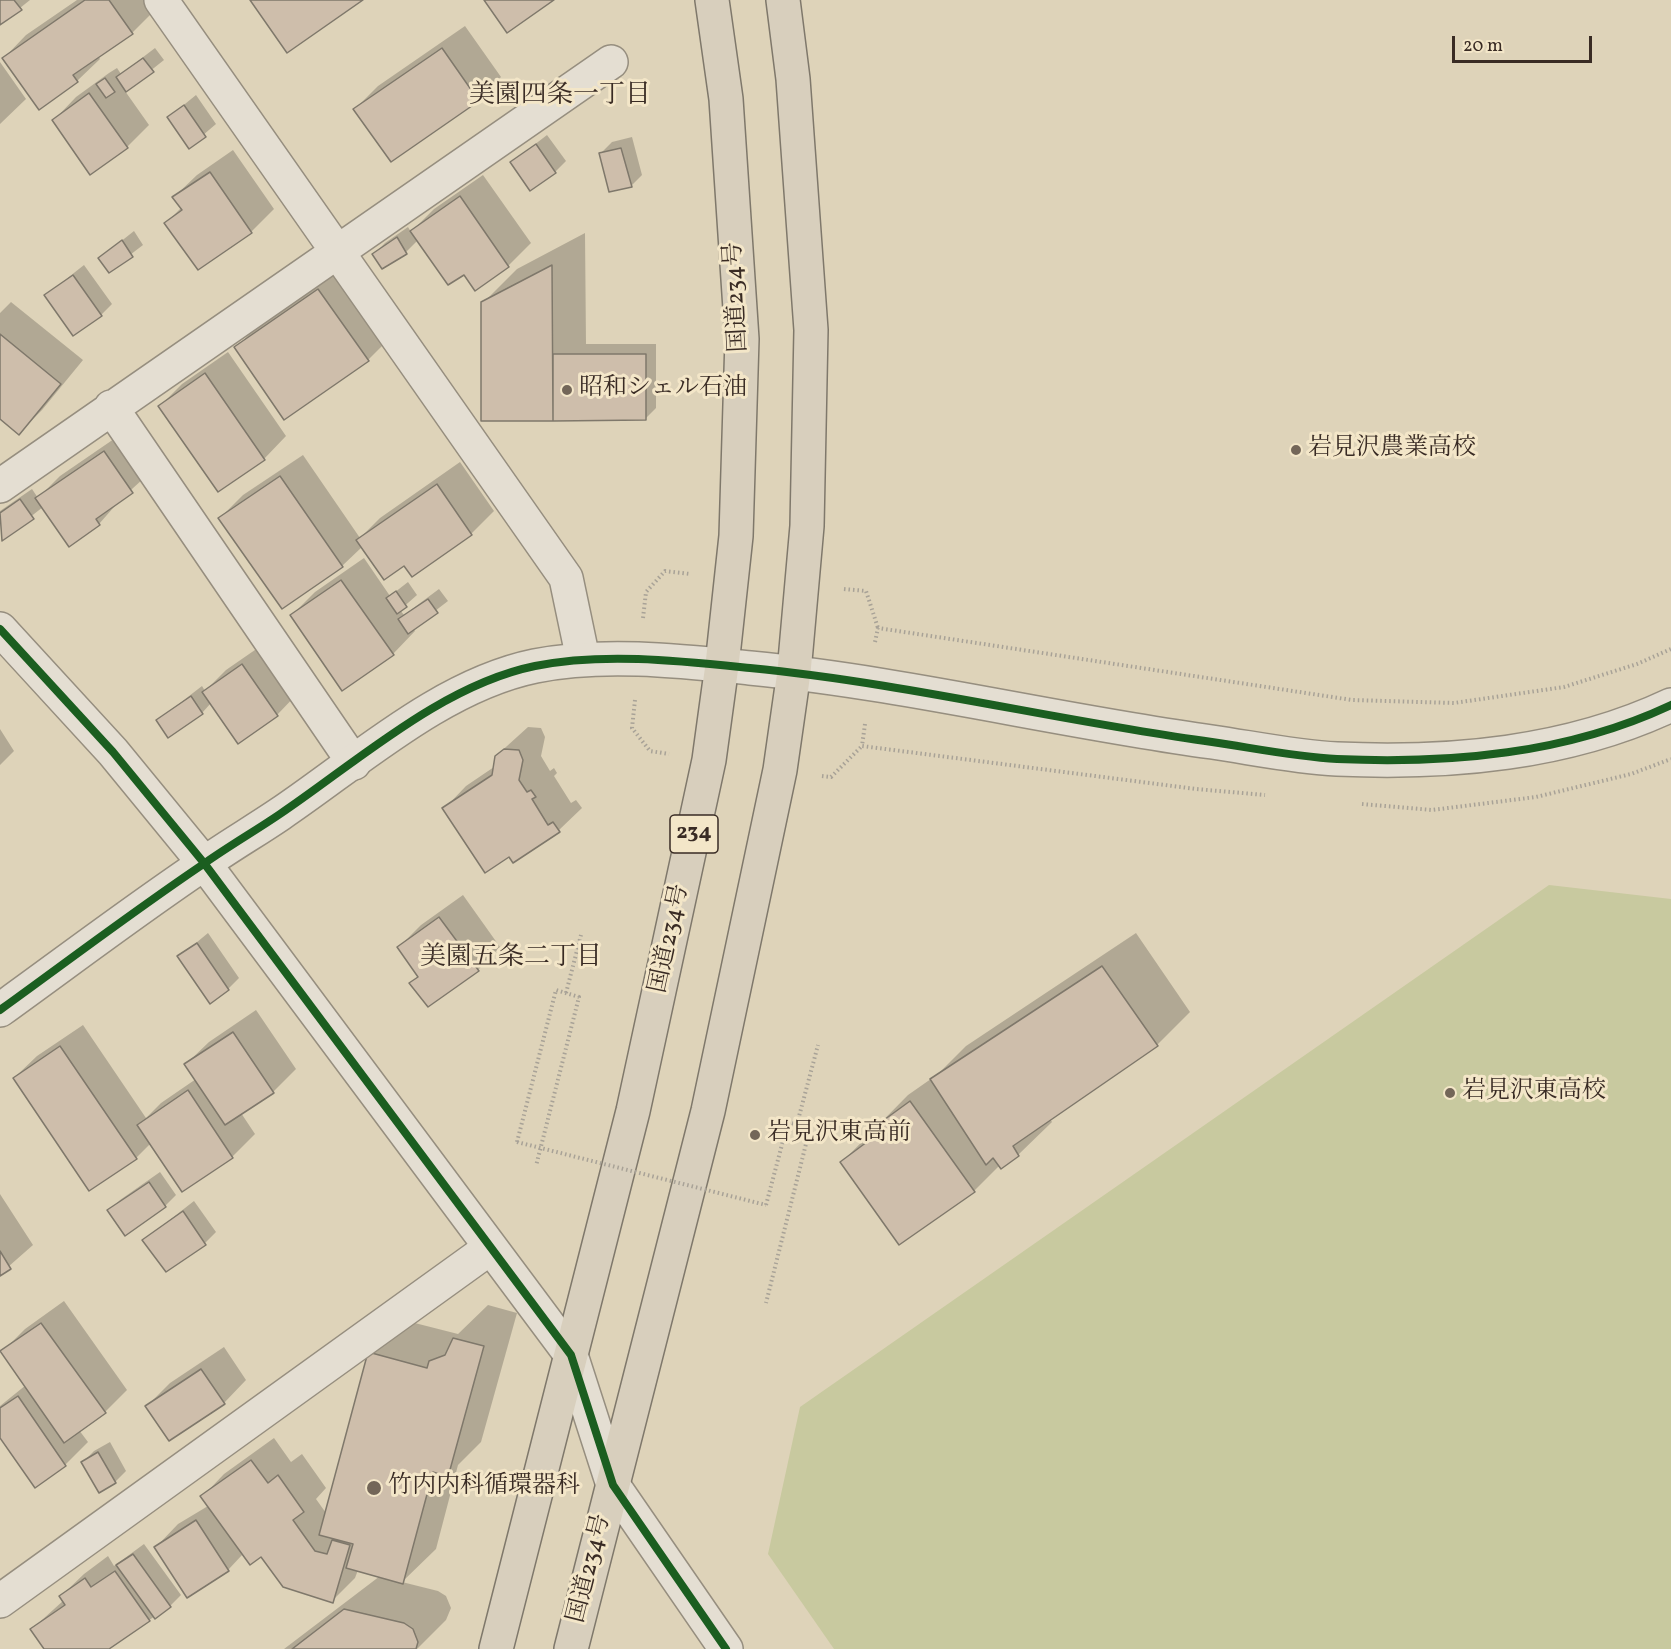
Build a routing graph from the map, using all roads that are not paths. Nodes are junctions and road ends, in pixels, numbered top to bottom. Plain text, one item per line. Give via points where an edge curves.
1 (161, 0) edge
2 (712, 0) edge
3 (783, 0) edge
4 (611, 62) dead end
5 (337, 251) junction
6 (111, 407) junction
7 (0, 486) edge
8 (0, 629) edge
9 (583, 659) junction
10 (722, 665) junction
11 (794, 672) junction
12 (1671, 705) edge
13 (354, 763) junction
14 (204, 863) junction
15 (0, 1010) edge
16 (490, 1248) junction
17 (571, 1355) junction
18 (613, 1485) junction
19 (0, 1601) edge
20 (496, 1649) edge
21 (571, 1649) edge
22 (726, 1649) edge

1 - 5 street
2 - 10 highway, 国道234号 / 234 via 726,99 742,339 736,536
3 - 11 highway, 国道234号 via 793,79 811,330 807,526
4 - 5 street
5 - 6 street
5 - 9 street via 566,578
6 - 7 street
6 - 13 street
8 - 14 street via 113,752
9 - 10 street
9 - 13 street via 531,667 486,682 410,722
10 - 11 street
10 - 17 highway, 国道234号 / 234 via 709,760 675,922 633,1111
11 - 12 street via 1125,730 1333,759 1424,760 1539,747 1603,732
11 - 18 highway, 国道234号 via 780,770 708,1111
13 - 14 street
14 - 15 street
14 - 16 street
16 - 17 street
16 - 19 street
17 - 18 street
17 - 20 highway, 国道234号 / 234
18 - 21 highway, 国道234号
18 - 22 street

